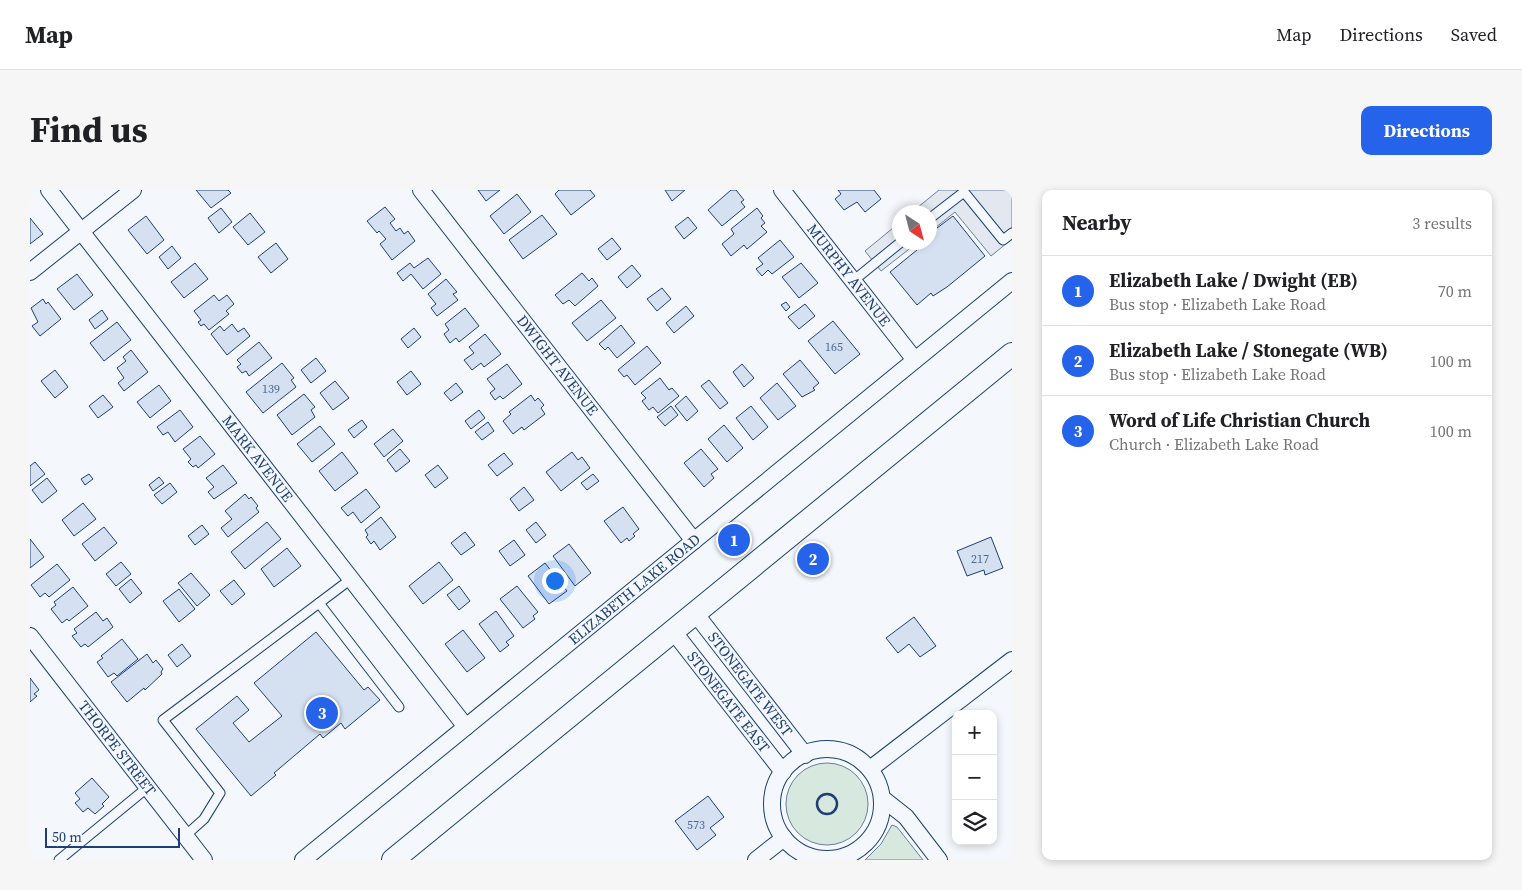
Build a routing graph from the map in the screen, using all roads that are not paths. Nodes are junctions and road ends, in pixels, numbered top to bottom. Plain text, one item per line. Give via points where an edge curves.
1 (49, 190) edge
2 (133, 190) edge
3 (421, 190) edge
4 (782, 190) edge
5 (937, 213) edge
6 (81, 231) junction
7 (1012, 234) edge
8 (892, 249) edge
9 (30, 272) edge
10 (853, 281) junction
11 (1012, 281) edge
12 (1012, 354) edge
13 (915, 360) junction
14 (694, 541) junction
15 (351, 579) junction
16 (319, 603) junction
17 (695, 613) junction
18 (673, 631) junction
19 (30, 636) edge
20 (1012, 660) edge
21 (399, 707) dead end
22 (466, 727) junction
23 (805, 755) junction
24 (870, 770) junction
25 (783, 772) junction
26 (148, 788) junction
27 (882, 798) junction
28 (185, 836) junction
29 (784, 838) junction
30 (803, 856) edge
31 (58, 860) edge
32 (204, 860) edge
33 (304, 860) edge
34 (393, 860) edge
35 (756, 860) edge
36 (939, 860) edge

1 - 6 street, MARK AVENUE
2 - 6 street
3 - 14 street, DWIGHT AVENUE
4 - 10 street, MURPHY AVENUE
5 - 7 lane via 964,192 1003,240
6 - 9 street
6 - 15 street, MARK AVENUE
8 - 10 lane
10 - 13 street, MURPHY AVENUE
11 - 13 street, ELIZABETH LAKE ROAD
12 - 17 main road
13 - 14 street, ELIZABETH LAKE ROAD
14 - 22 street, ELIZABETH LAKE ROAD
15 - 16 lane
15 - 22 street, MARK AVENUE
16 - 21 lane
16 - 28 lane via 163,720 220,793 204,819
17 - 18 main road
17 - 23 street, STONEGATE WEST
18 - 25 street, STONEGATE EAST
18 - 34 main road
19 - 26 street, THORPE STREET
20 - 24 street
22 - 33 street, ELIZABETH LAKE ROAD
23 - 24 street via 826,750 840,751 853,756
23 - 25 street
24 - 27 street
25 - 29 street via 776,786 773,809 776,824
26 - 28 street, THORPE STREET
26 - 31 lane
27 - 30 street via 879,824 858,850 834,859
27 - 36 street via 906,817
28 - 32 street, THORPE STREET
29 - 30 street
29 - 35 street

